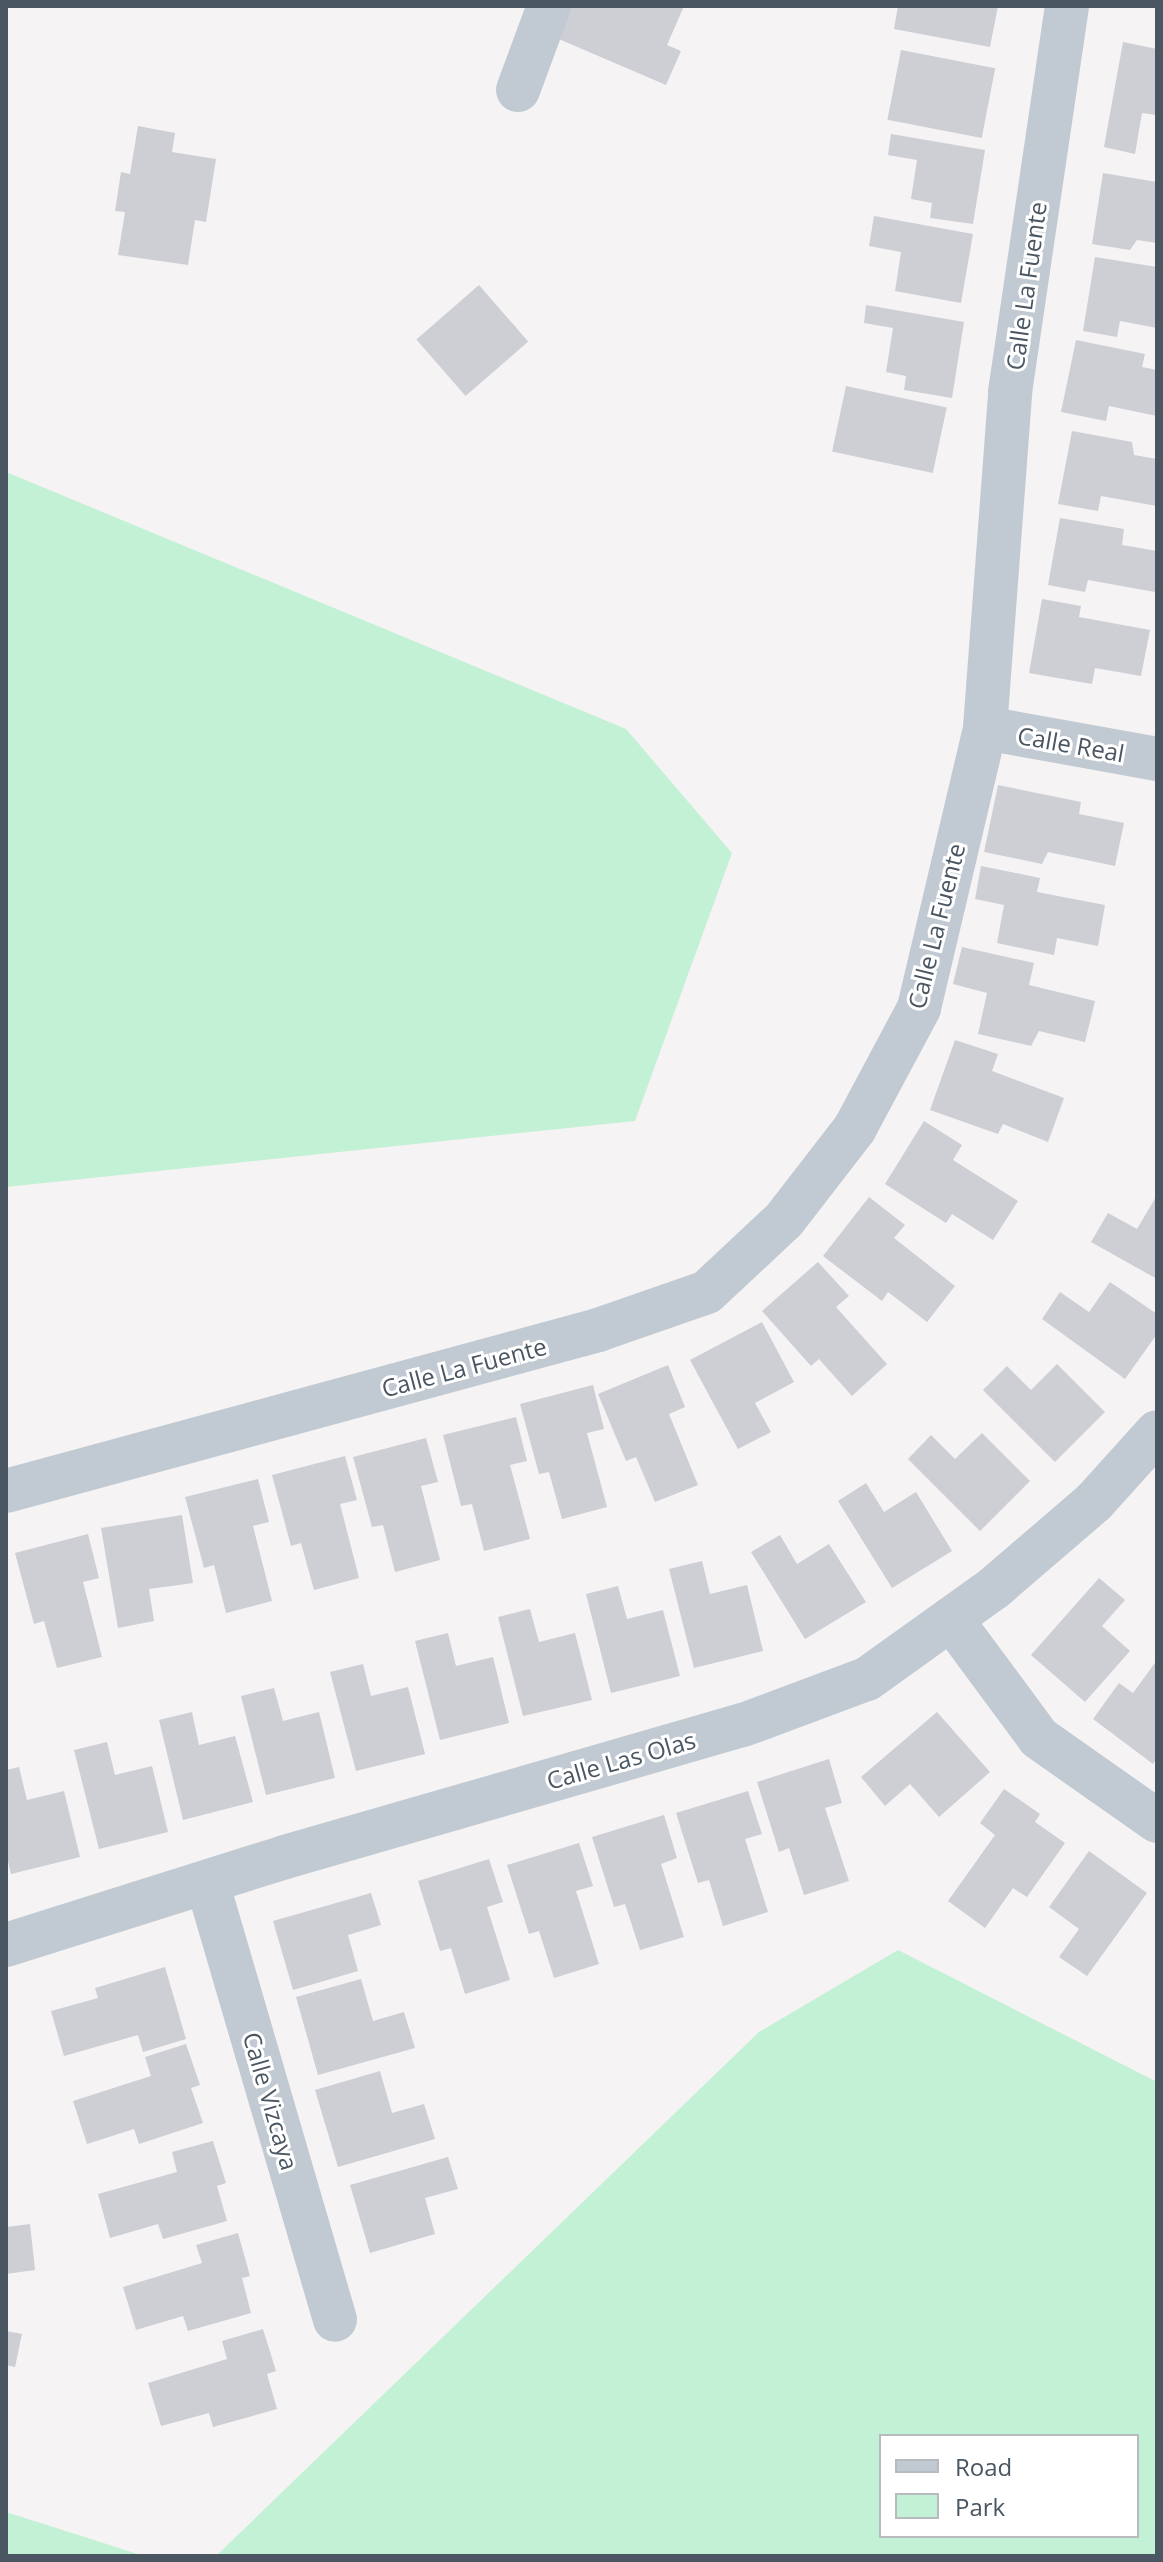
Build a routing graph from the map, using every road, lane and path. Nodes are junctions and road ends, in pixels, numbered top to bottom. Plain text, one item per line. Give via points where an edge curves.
1 (549, 6) edge
2 (1067, 6) edge
3 (518, 90) dead end
4 (985, 728) junction
5 (1157, 759) edge
6 (1157, 1432) edge
7 (6, 1491) edge
8 (951, 1619) junction
9 (1157, 1821) edge
10 (207, 1882) junction
11 (6, 1945) edge
12 (335, 2320) dead end

1 - 3 street
2 - 4 street, Calle La Fuente via 1010,392
4 - 5 street, Calle Real
4 - 7 street, Calle La Fuente via 919,1008 855,1128 784,1220 707,1292 598,1330
6 - 8 street, Calle Las Olas via 1094,1502
8 - 9 street via 1039,1738
8 - 10 street, Calle Las Olas via 867,1679 743,1725
10 - 11 street, Calle Las Olas
10 - 12 street, Calle Vizcaya

